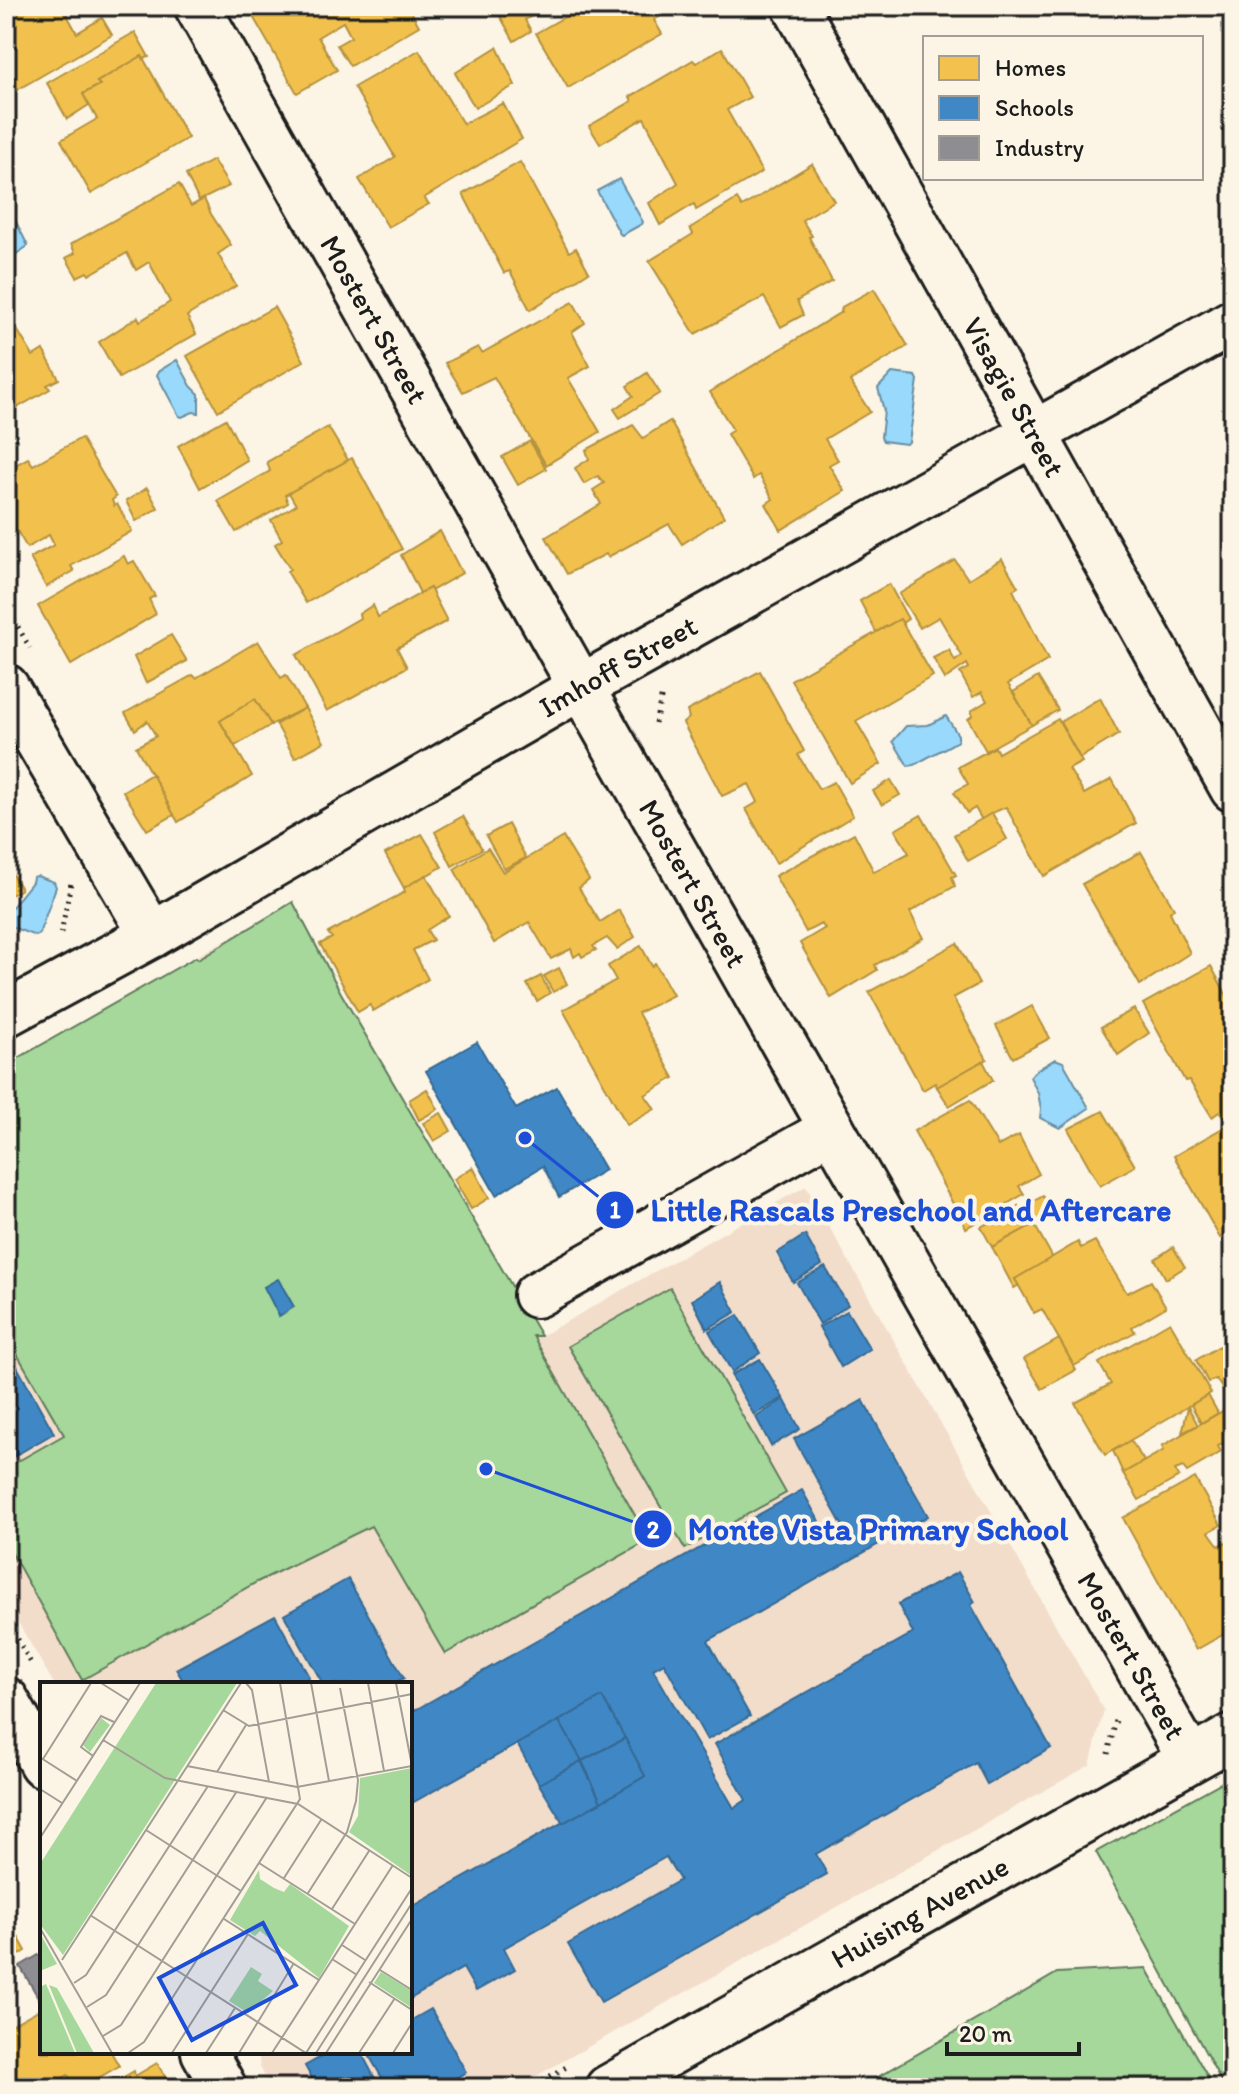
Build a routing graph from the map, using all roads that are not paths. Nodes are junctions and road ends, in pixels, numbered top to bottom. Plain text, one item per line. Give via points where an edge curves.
1 (197, 6) edge
2 (795, 6) edge
3 (1233, 322) edge
4 (1033, 433) junction
5 (21, 674) edge
6 (581, 687) junction
7 (1233, 789) edge
8 (152, 935) junction
9 (6, 1014) edge
10 (832, 1129) junction
11 (536, 1295) dead end
12 (21, 1685) edge
13 (1233, 1736) edge
14 (40, 1756) edge
15 (1190, 1759) junction
16 (205, 2054) edge
17 (224, 2088) edge
18 (608, 2088) edge

1 - 6 street, Mostert Street
2 - 4 street, Visagie Street
3 - 4 street, Imhoff Street
4 - 6 street, Imhoff Street
4 - 7 street, Visagie Street
5 - 8 street
6 - 8 street, Imhoff Street
6 - 10 street, Mostert Street
8 - 9 street, Imhoff Street
10 - 11 street
10 - 15 street, Mostert Street
12 - 14 street
13 - 15 street, Huising Avenue
15 - 18 street, Huising Avenue
16 - 17 street

